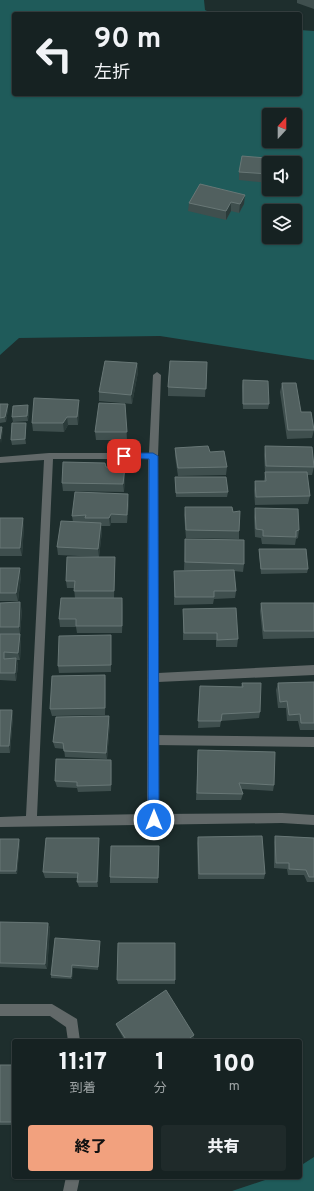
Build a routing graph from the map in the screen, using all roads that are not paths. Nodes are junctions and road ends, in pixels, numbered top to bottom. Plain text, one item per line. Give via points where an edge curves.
1 (157, 375) dead end
2 (49, 456) junction
3 (153, 456) junction
4 (0, 460) edge
5 (314, 670) edge
6 (152, 678) junction
7 (153, 740) junction
8 (314, 742) edge
9 (154, 820) junction
10 (314, 820) edge
11 (0, 822) edge
12 (31, 822) junction
13 (0, 1010) edge
14 (74, 1039) edge
15 (73, 1179) edge
16 (70, 1191) edge

1 - 3 street
2 - 3 street
2 - 4 street
2 - 12 street
3 - 6 street
5 - 6 street
6 - 7 street
7 - 8 street
7 - 9 street
9 - 10 street
9 - 12 street
11 - 12 street
13 - 14 street via 52,1010 72,1024
15 - 16 street

